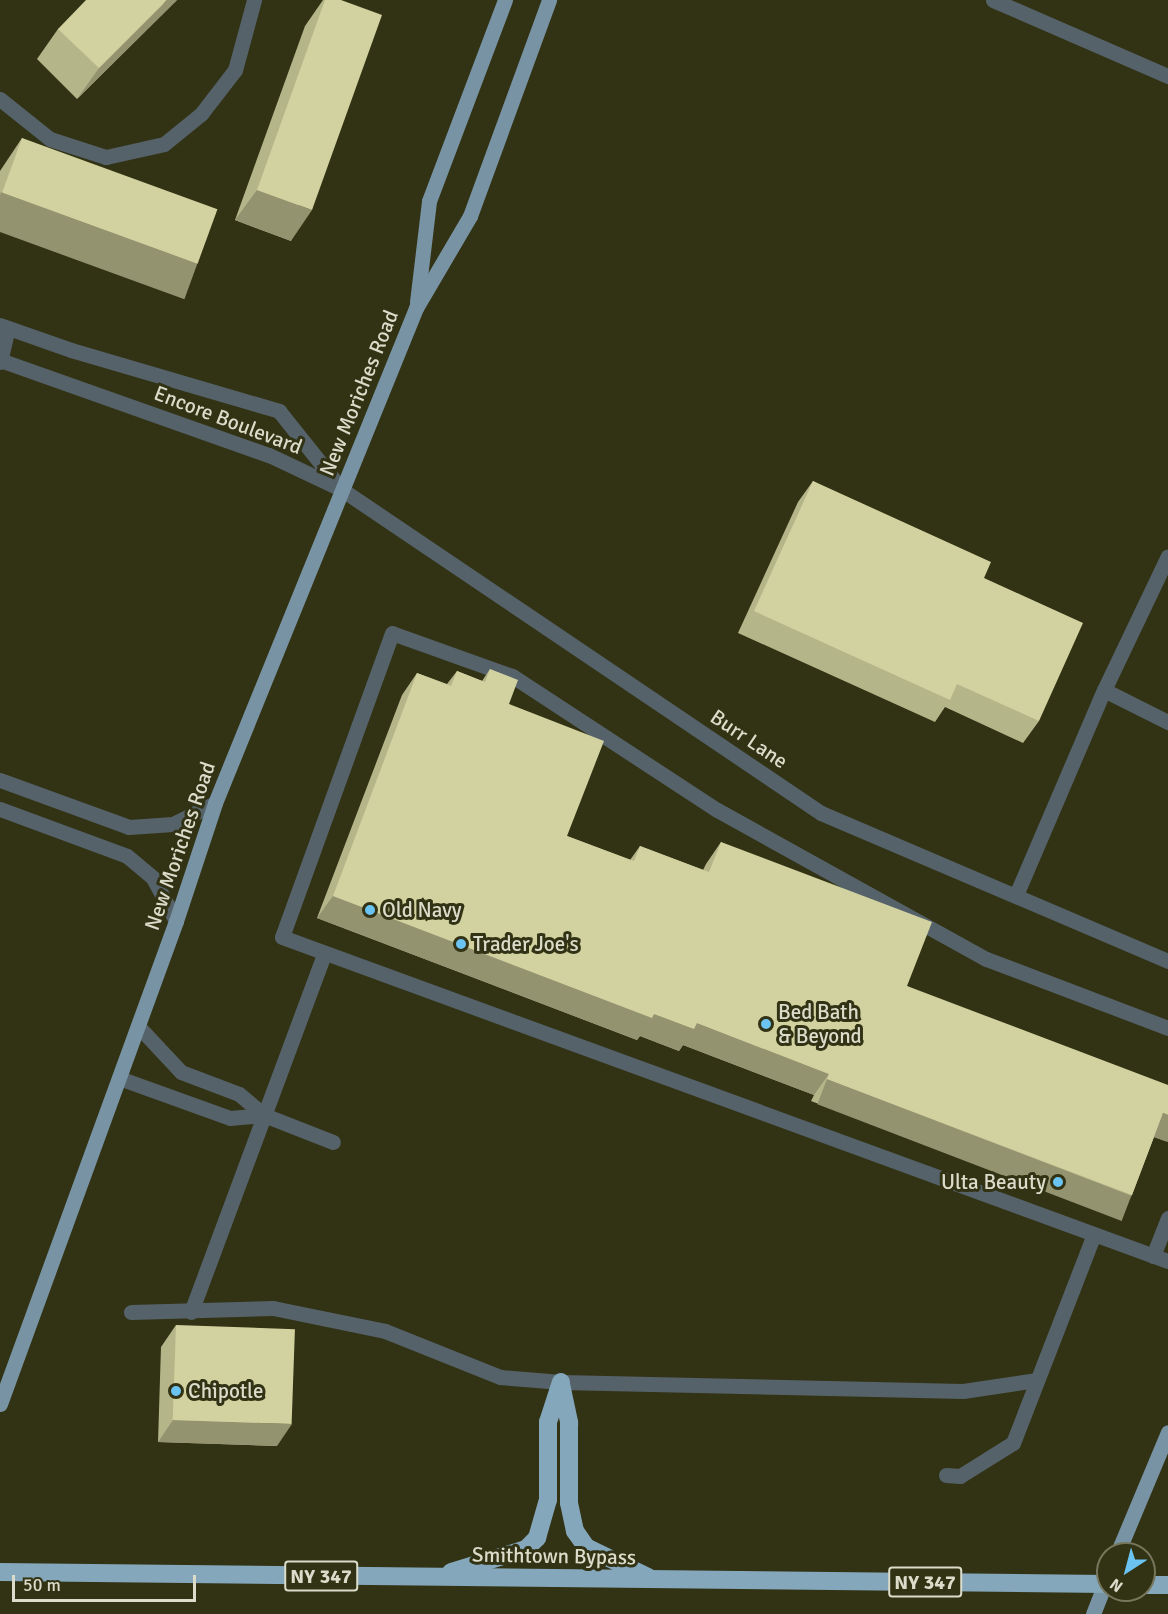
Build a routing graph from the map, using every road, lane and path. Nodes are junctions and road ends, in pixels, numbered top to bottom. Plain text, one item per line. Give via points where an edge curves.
1 (254, 0) edge
2 (505, 0) edge
3 (549, 0) edge
4 (993, 0) edge
5 (1168, 76) edge
6 (0, 99) edge
7 (416, 308) junction
8 (4, 327) edge
9 (0, 361) edge
10 (341, 489) junction
11 (1168, 556) edge
12 (1104, 690) junction
13 (1168, 722) edge
14 (0, 780) edge
15 (215, 803) junction
16 (0, 809) edge
17 (1016, 895) junction
18 (177, 921) junction
19 (324, 955) junction
20 (1168, 961) edge
21 (138, 1026) junction
22 (1168, 1028) edge
23 (119, 1078) junction
24 (264, 1115) junction
25 (333, 1142) dead end
26 (1168, 1218) edge
27 (1094, 1234) junction
28 (1153, 1256) junction
29 (1168, 1261) edge
30 (131, 1312) dead end
31 (191, 1312) junction
32 (1037, 1380) junction
33 (561, 1382) junction
34 (0, 1404) edge
35 (1168, 1432) edge
36 (946, 1476) dead end
37 (1122, 1542) edge
38 (0, 1572) edge
39 (434, 1577) junction
40 (654, 1580) junction
41 (1096, 1582) edge

1 - 6 street via 235,70 201,114 164,144 106,157 50,139
2 - 7 main road, New Moriches Road via 429,201
3 - 7 main road, New Moriches Road via 470,216
4 - 5 street
7 - 10 main road, New Moriches Road
8 - 9 street
8 - 10 street, Encore Boulevard via 279,411
9 - 10 street, Encore Boulevard via 269,455
10 - 15 main road, New Moriches Road
10 - 17 street, Burr Lane via 821,813
11 - 12 street
12 - 13 street
12 - 17 street
14 - 15 street via 129,827 173,824
15 - 18 main road, New Moriches Road
16 - 18 street via 127,856 153,878
17 - 20 street, Burr Lane
18 - 21 main road, New Moriches Road
19 - 22 street via 282,937 392,633 512,676 717,810 986,958
19 - 24 street
19 - 27 street
21 - 23 main road, New Moriches Road
21 - 24 street via 181,1072 239,1094
23 - 24 street via 230,1118
23 - 34 main road, New Moriches Road
24 - 25 street
24 - 31 street
26 - 28 street
27 - 28 street
27 - 32 street
28 - 29 street
30 - 31 street
31 - 33 street via 273,1308 385,1331 500,1377
32 - 33 street via 941,1391
32 - 36 street via 1013,1443 960,1476
33 - 39 highway via 548,1422 548,1500 537,1538 517,1552
33 - 40 highway via 568,1423 569,1503 575,1531 586,1547
35 - 37 main road
38 - 39 highway, Smithtown Bypass / NY 347
39 - 40 highway, Smithtown Bypass / NY 347
40 - 41 highway, Smithtown Bypass / NY 347

